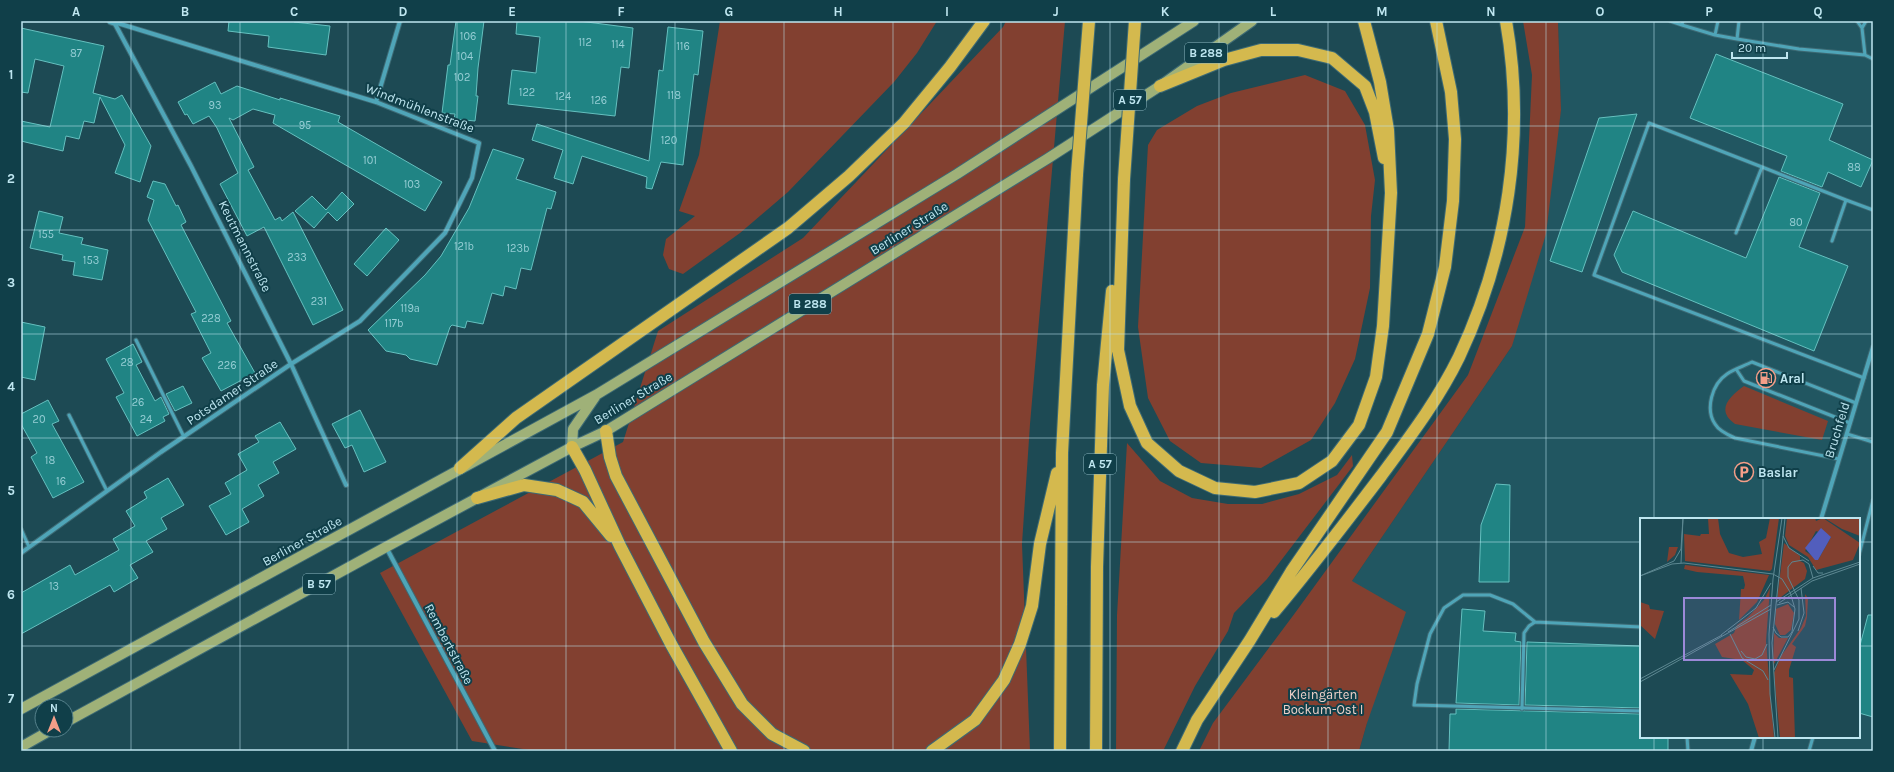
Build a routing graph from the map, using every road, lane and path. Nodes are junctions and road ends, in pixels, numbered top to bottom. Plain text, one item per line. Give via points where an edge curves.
1 (113, 21) edge
2 (400, 21) edge
3 (984, 21) edge
4 (1089, 21) edge
5 (1136, 21) edge
6 (1194, 21) edge
7 (1252, 21) edge
8 (1364, 21) edge
9 (1436, 21) edge
10 (1506, 21) edge
11 (1670, 21) edge
12 (1718, 21) edge
13 (1739, 21) edge
14 (1857, 21) edge
15 (1866, 21) edge
16 (1683, 23) edge
17 (1862, 28) junction
18 (1715, 35) junction
19 (1737, 39) junction
20 (1864, 55) junction
21 (1873, 59) edge
22 (1160, 86) junction
23 (376, 102) junction
24 (1762, 167) junction
25 (1124, 179) junction
26 (1391, 193) junction
27 (1846, 200) junction
28 (1873, 210) edge
29 (1736, 233) dead end
30 (1832, 241) dead end
31 (136, 340) dead end
32 (1873, 347) edge
33 (291, 364) junction
34 (1736, 369) junction
35 (1864, 378) junction
36 (596, 395) junction
37 (1856, 403) junction
38 (69, 415) dead end
39 (1850, 423) junction
40 (541, 425) joint
41 (606, 431) junction
42 (1847, 434) junction
43 (184, 437) junction
44 (1873, 442) edge
45 (572, 447) junction
46 (1062, 453) junction
47 (1839, 459) junction
48 (460, 468) junction
49 (346, 485) dead end
50 (107, 491) junction
51 (477, 498) junction
52 (1873, 500) edge
53 (1821, 518) edge
54 (21, 529) edge
55 (620, 546) junction
56 (29, 547) junction
57 (386, 547) junction
58 (1860, 551) edge
59 (21, 553) edge
60 (1535, 622) junction
61 (1640, 627) edge
62 (1250, 640) junction
63 (1522, 708) junction
64 (21, 709) edge
65 (1640, 710) edge
66 (74, 718) edge
67 (37, 738) edge
68 (1687, 738) edge
69 (1755, 738) edge
70 (1812, 738) edge
71 (21, 747) edge
72 (496, 751) edge
73 (731, 751) edge
74 (804, 751) edge
75 (932, 751) edge
76 (1060, 751) edge
77 (1096, 751) edge
78 (1182, 751) edge
79 (1688, 751) edge
80 (1751, 751) edge
81 (1809, 751) edge

1 - 23 street, Windmühlenstraße
1 - 33 street, Keutmannstraße via 191,166
2 - 23 street
3 - 48 highway via 904,122 849,176 788,228 516,418
4 - 46 highway, bridge via 1077,174
5 - 25 highway, A 57, bridge
6 - 36 main road, Berliner Straße / B 288 via 957,174
7 - 22 main road, Berliner Straße / B 288
8 - 26 highway via 1380,82 1388,130
9 - 62 highway via 1451,92 1455,139 1453,201 1445,267 1428,334 1387,432 1291,572
10 - 62 highway via 1512,55 1515,118 1511,182 1498,247 1478,310 1459,358 1422,422 1320,557
11 - 16 lane
12 - 18 lane
13 - 19 lane
14 - 17 lane
15 - 17 lane
16 - 18 lane
17 - 20 lane
18 - 19 lane
19 - 20 lane via 1799,49
20 - 21 lane
22 - 26 highway via 1224,60 1261,50 1298,50 1332,58 1365,86 1374,112
22 - 41 main road, Berliner Straße / B 288 via 1047,159
23 - 33 street, Windmühlenstraße via 479,143 472,178 445,233 371,310 360,320
24 - 27 lane
24 - 29 lane
24 - 35 lane via 1649,123 1594,275
25 - 26 highway via 1118,350 1130,406 1147,443 1179,471 1215,488 1255,492 1299,483 1332,461 1359,425 1376,378 1383,319
25 - 77 highway, A 57 via 1103,385 1097,567
27 - 28 lane
27 - 30 lane
31 - 43 lane, Potsdamer Straße
32 - 35 street, Bruchfeld
33 - 43 street, Potsdamer Straße
33 - 49 street, Keutmannstraße
34 - 37 lane via 1752,362
34 - 39 lane via 1744,382
34 - 47 lane via 1726,374 1719,382 1711,399 1710,415 1719,429 1735,438
35 - 37 street, Bruchfeld
36 - 40 main road, Berliner Straße / B 288
36 - 45 main road, Berliner Straße via 573,429
37 - 39 street, Bruchfeld
38 - 50 lane
39 - 42 street, Bruchfeld
40 - 48 main road, Berliner Straße / B 57
41 - 45 main road, Berliner Straße / B 288
41 - 74 highway via 616,476 704,642 742,704 772,734
42 - 44 lane
42 - 47 street, Bruchfeld
43 - 50 street, Potsdamer Straße
45 - 51 main road, Berliner Straße / B 57
45 - 55 highway
46 - 75 highway via 1040,544 1032,606 1020,644 1004,680 975,720
46 - 76 highway
47 - 53 street, Bruchfeld
48 - 64 main road, Berliner Straße / B 57
50 - 56 street, Potsdamer Straße
51 - 55 highway via 524,485 557,490 583,502
51 - 57 main road, Berliner Straße / B 57
52 - 58 lane
54 - 56 lane
55 - 73 highway
56 - 59 street, Potsdamer Straße
57 - 66 main road, Berliner Straße / B 57
57 - 72 street, Rembertstraße
60 - 61 lane
60 - 63 lane via 1524,633
60 - 63 lane via 1513,604 1490,595 1463,595 1444,608 1430,634 1414,705
62 - 78 highway via 1197,720
63 - 65 lane
67 - 71 main road
68 - 79 lane
69 - 80 street
70 - 81 lane

